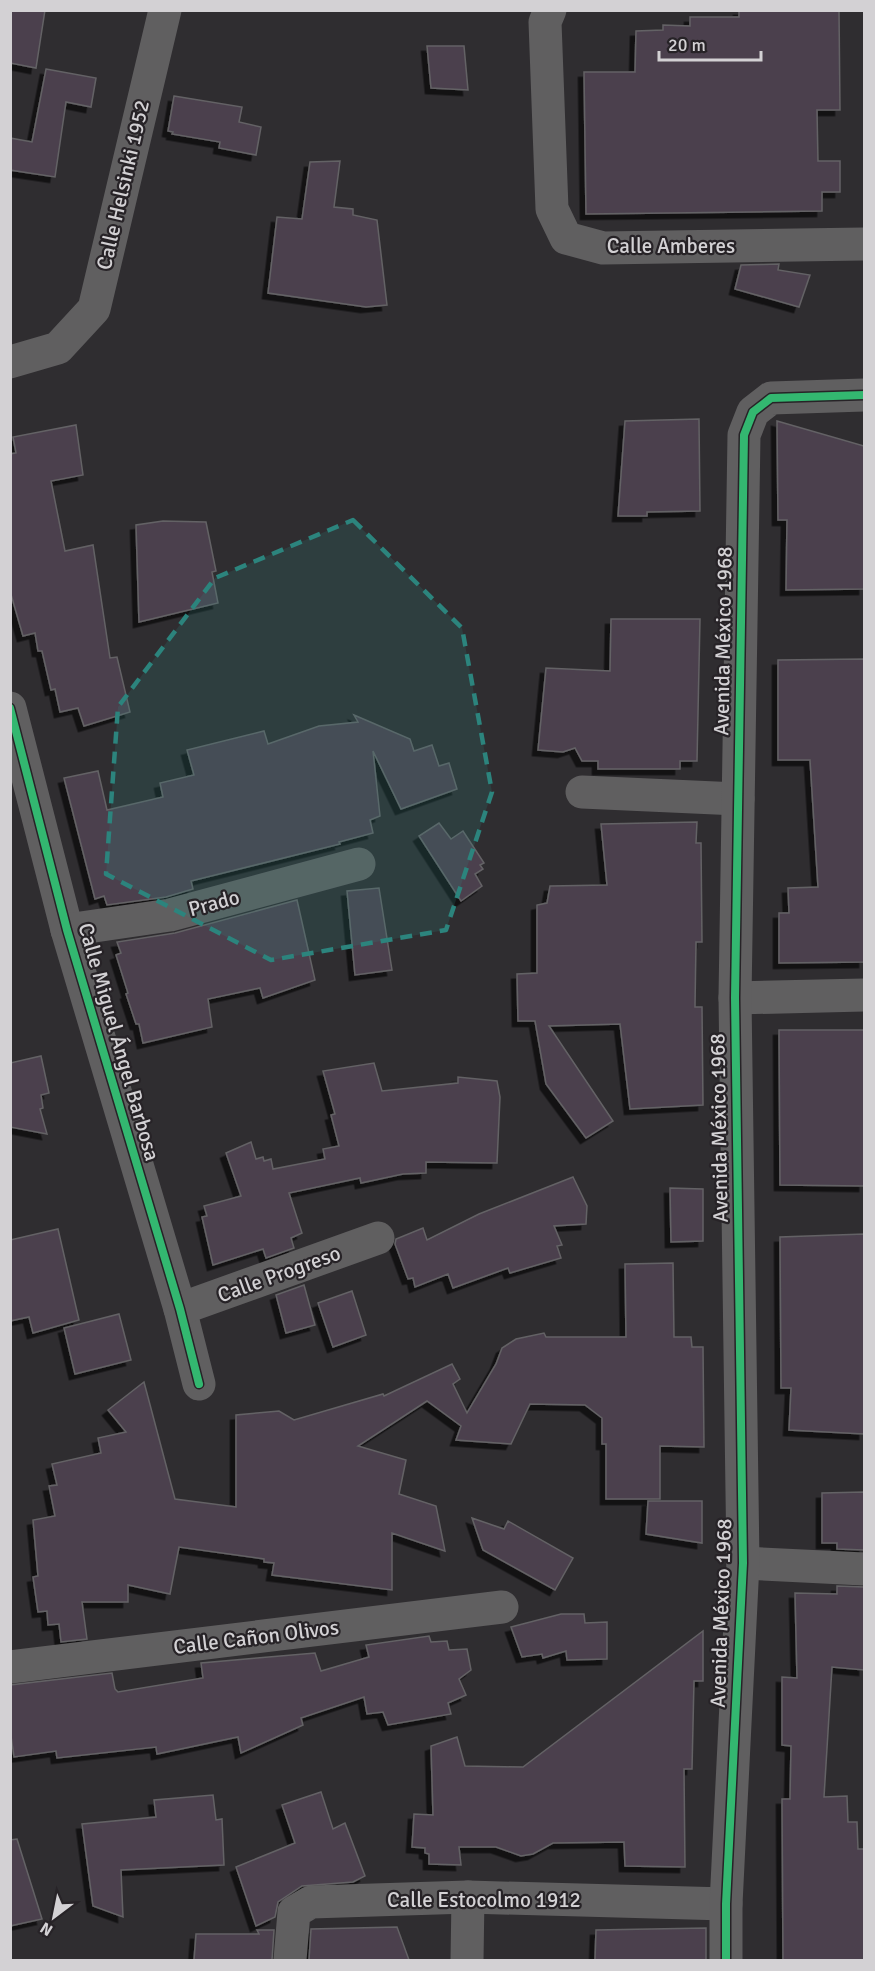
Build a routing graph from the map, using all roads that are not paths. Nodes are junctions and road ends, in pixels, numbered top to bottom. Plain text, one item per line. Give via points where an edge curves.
1 (165, 10) edge
2 (550, 10) edge
3 (864, 244) edge
4 (10, 362) edge
5 (864, 395) edge
6 (10, 708) edge
7 (582, 792) dead end
8 (738, 799) junction
9 (359, 864) dead end
10 (67, 930) junction
11 (864, 995) edge
12 (735, 998) junction
13 (378, 1238) dead end
14 (180, 1309) junction
15 (199, 1384) dead end
16 (743, 1563) junction
17 (864, 1569) edge
18 (502, 1607) dead end
19 (10, 1667) edge
20 (468, 1897) junction
21 (726, 1904) junction
22 (290, 1960) edge
23 (467, 1960) edge
24 (726, 1960) edge

1 - 4 street, Calle Helsinki 1952 via 94,309 58,348
2 - 3 street, Calle Amberes via 545,22 552,209 566,238 603,248
5 - 8 street, Avenida México 1968 via 771,398 753,412 744,435
6 - 10 street, Calle Miguel Ángel Barbosa
7 - 8 street
8 - 12 street, Avenida México 1968
9 - 10 street, Prado via 170,915
10 - 14 street, Calle Miguel Ángel Barbosa
11 - 12 street
12 - 16 street, Avenida México 1968
13 - 14 street, Calle Progreso
14 - 15 street, Calle Miguel Ángel Barbosa
16 - 17 street
16 - 21 street, Avenida México 1968
18 - 19 street, Calle Cañon Olivos
20 - 21 street, Calle Estocolmo 1912
20 - 22 street, Calle Estocolmo 1912 via 311,1902 294,1912
20 - 23 street
21 - 24 street, Avenida México 1968

